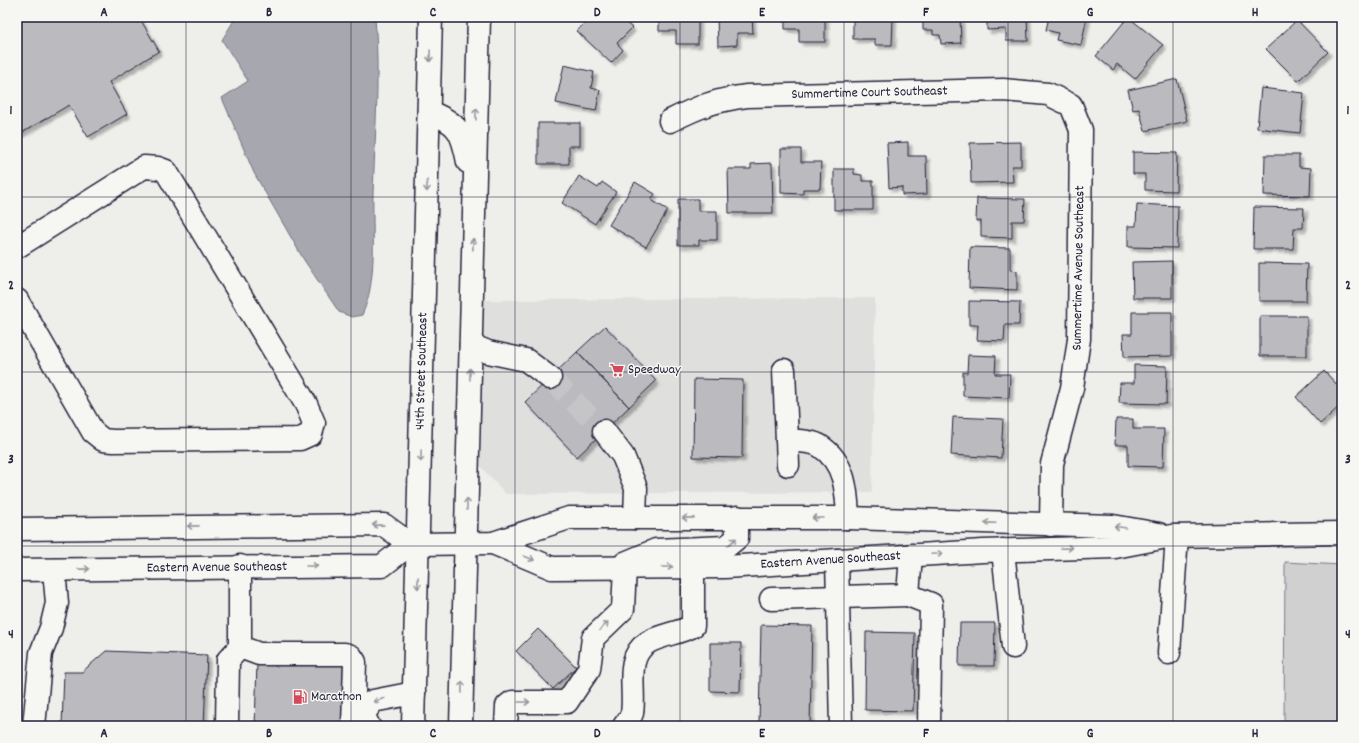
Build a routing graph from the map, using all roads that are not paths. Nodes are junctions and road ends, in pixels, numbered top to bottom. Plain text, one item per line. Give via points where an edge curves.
1 (431, 17) edge
2 (479, 17) edge
3 (1071, 105) joint
4 (429, 112) junction
5 (670, 121) dead end
6 (474, 194) junction
7 (17, 247) edge
8 (17, 300) edge
9 (471, 345) junction
10 (784, 370) dead end
11 (550, 378) tunnel mouth
12 (604, 431) tunnel mouth
13 (787, 440) junction
14 (788, 465) dead end
15 (737, 517) junction
16 (635, 518) junction
17 (848, 518) junction
18 (1051, 525) junction
19 (62, 528) junction
20 (17, 529) edge
21 (1342, 532) edge
22 (17, 536) edge
23 (1174, 536) junction
24 (466, 543) junction
25 (493, 543) junction
26 (415, 544) junction
27 (1002, 550) junction
28 (911, 555) junction
29 (836, 560) junction
30 (240, 566) junction
31 (620, 567) junction
32 (693, 567) junction
33 (17, 570) edge
34 (54, 570) junction
35 (908, 595) junction
36 (839, 597) junction
37 (771, 599) dead end
38 (240, 647) junction
39 (1013, 647) dead end
40 (1169, 654) dead end
41 (414, 693) junction
42 (360, 720) edge
43 (34, 726) edge
44 (226, 726) edge
45 (413, 726) edge
46 (461, 726) edge
47 (506, 726) edge
48 (624, 726) edge
49 (841, 726) edge
50 (929, 726) edge

1 -> 4 street, 44th Street Southeast
6 -> 2 street
3 - 5 street, Summertime Court Southeast via 1048,94 1003,90 747,96 702,105
3 - 18 street, Summertime Avenue Southeast via 1081,130 1079,339 1072,388 1052,464
4 - 6 street via 447,119 463,137
4 -> 26 street, 44th Street Southeast
9 -> 6 street
7 - 8 street via 144,167 166,171 306,404 314,423 311,434 300,439 103,440 93,432
9 - 11 street via 488,352 526,360
24 -> 9 street
10 - 13 street
12 - 16 street via 623,456 636,488
13 - 14 street
13 - 17 street via 820,445 838,463 846,488
15 -> 16 street, Eastern Avenue Southeast
17 -> 15 street, Eastern Avenue Southeast
31 -> 15 street via 656,550 726,547 737,538
16 - 25 street, Eastern Avenue Southeast via 569,518
18 -> 17 street, Eastern Avenue Southeast
23 -> 18 street, Eastern Avenue Southeast via 1113,526
19 - 20 street
19 - 22 street
26 -> 19 street via 384,525
21 - 23 street, Eastern Avenue Southeast
27 -> 23 street, Eastern Avenue Southeast via 1115,547
23 - 40 street
24 - 25 street, Eastern Avenue Southeast
24 - 26 street, Eastern Avenue Southeast
46 -> 24 street
25 -> 31 street, Eastern Avenue Southeast via 552,568
30 -> 26 street, Eastern Avenue Southeast via 382,566
26 -> 41 street, 44th Street Southeast
28 -> 27 street, Eastern Avenue Southeast
27 - 39 street
28 - 29 street, Eastern Avenue Southeast
28 - 35 street
29 - 32 street, Eastern Avenue Southeast
29 - 36 street
34 -> 30 street, Eastern Avenue Southeast
30 - 38 street
31 -> 32 street, Eastern Avenue Southeast
47 -> 31 street via 506,706 512,702 567,702 589,669 593,638 623,609
32 - 48 street via 693,626 649,642 638,650 633,663 632,714
33 - 34 street, Eastern Avenue Southeast
34 - 43 street via 57,604 38,668
35 - 36 street
35 - 50 street via 932,604
36 - 37 street
36 - 49 street
38 - 42 street via 259,654 351,656 355,662
38 - 44 street via 228,660
41 -> 42 street via 374,701
41 - 45 street, 44th Street Southeast

